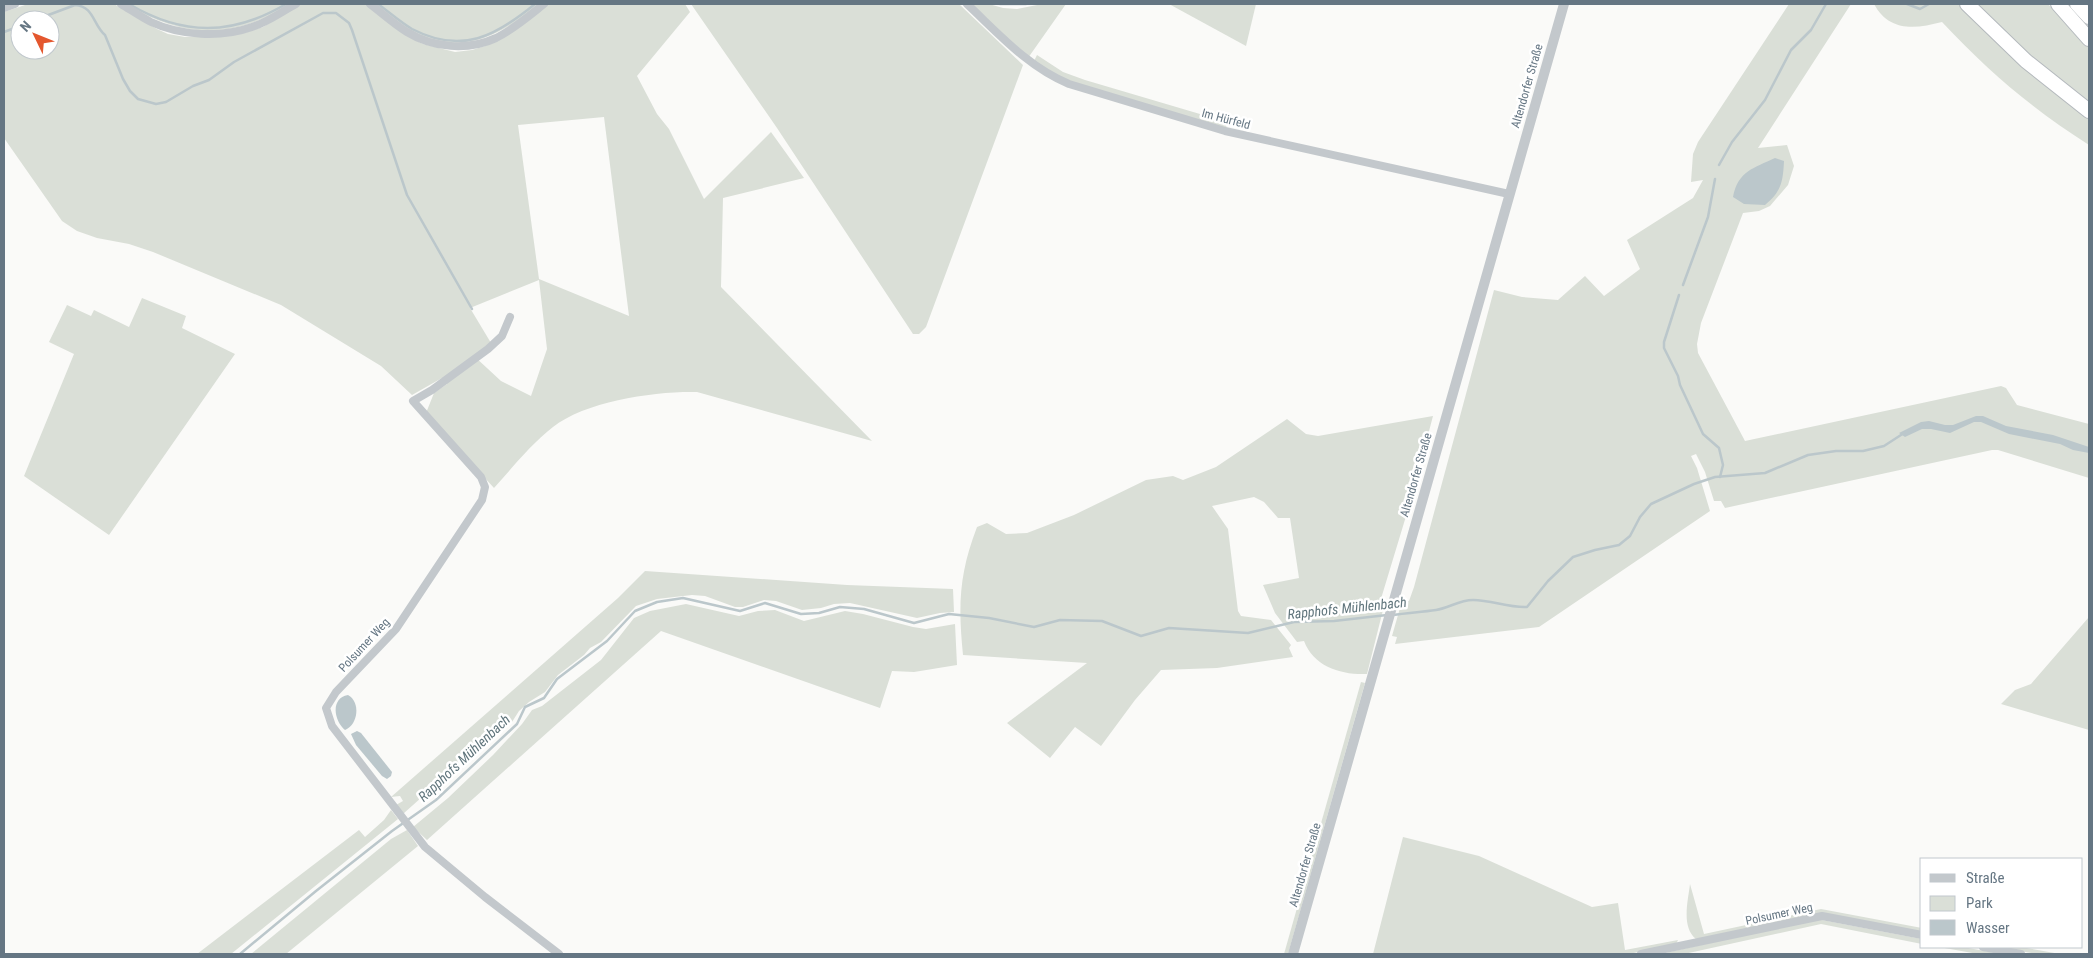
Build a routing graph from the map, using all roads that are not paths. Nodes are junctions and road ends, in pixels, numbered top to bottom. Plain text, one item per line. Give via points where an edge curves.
1 (15, 4) edge
2 (121, 4) edge
3 (296, 4) edge
4 (370, 4) edge
5 (544, 4) edge
6 (967, 4) edge
7 (1564, 4) edge
8 (1967, 4) edge
9 (2058, 4) edge
10 (2078, 5) edge
11 (4, 8) edge
12 (2089, 17) edge
13 (2089, 39) edge
14 (2089, 111) edge
15 (1509, 194) junction
16 (510, 317) dead end
17 (1920, 935) edge
18 (1989, 948) edge
19 (559, 954) edge
20 (1293, 954) edge
21 (1641, 954) edge
22 (2021, 954) edge

1 - 11 street
2 - 3 street via 151,22 197,33 250,28
4 - 5 street via 407,32 447,46 470,46 496,38
6 - 15 street, Im Hürfeld via 1036,68 1069,84 1225,131
7 - 15 street, Altendorfer Straße
8 - 14 highway via 2026,61
9 - 13 highway
10 - 12 highway
15 - 20 street, Altendorfer Straße
16 - 19 street, Polsumer Weg via 502,336 488,349 413,401 481,477 485,487 482,500 396,629 336,692 326,708 332,726 425,847
17 - 21 street, Polsumer Weg via 1822,916
18 - 22 street

